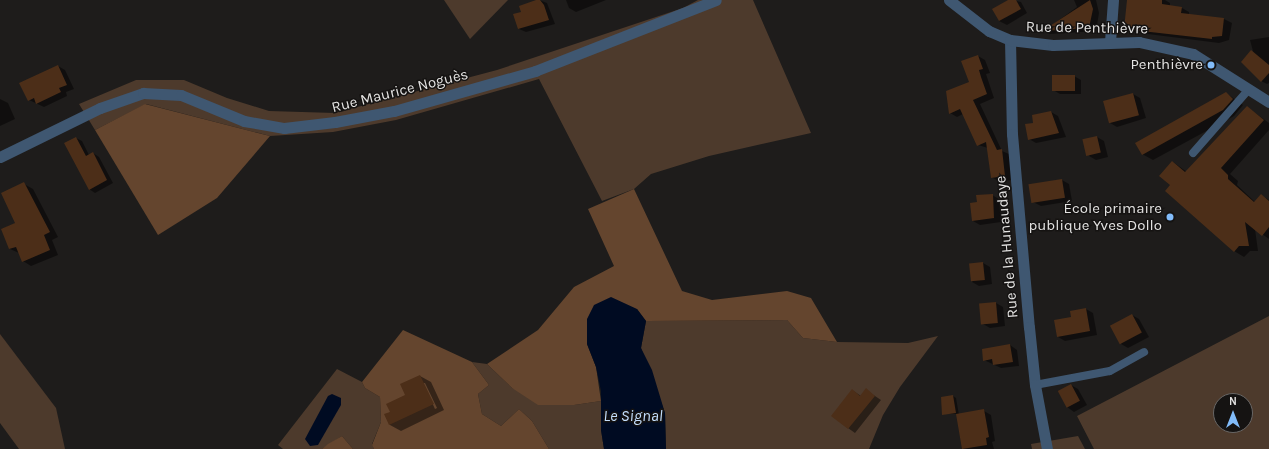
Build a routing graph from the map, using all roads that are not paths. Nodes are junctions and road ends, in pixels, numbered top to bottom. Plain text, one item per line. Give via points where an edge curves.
1 (716, 0) edge
2 (949, 0) edge
3 (1113, 0) edge
4 (1010, 40) junction
5 (1110, 42) junction
6 (1249, 89) junction
7 (1269, 102) edge
8 (1193, 152) dead end
9 (0, 157) edge
10 (1144, 352) dead end
11 (1035, 385) junction
12 (1047, 449) edge

1 - 9 street, Rue Maurice Noguès via 535,71 394,111 284,128 244,121 181,95 144,93 100,108
2 - 4 street, Rue de Penthièvre via 989,31
3 - 5 street
4 - 5 street, Rue de Penthièvre via 1053,45
4 - 11 street, Rue de la Hunaudaye via 1012,134
5 - 6 street, Rue de Penthièvre via 1163,46 1193,54
6 - 7 street, Rue de Penthièvre
6 - 8 lane
10 - 11 lane via 1110,372
11 - 12 street, Rue de la Hunaudaye

